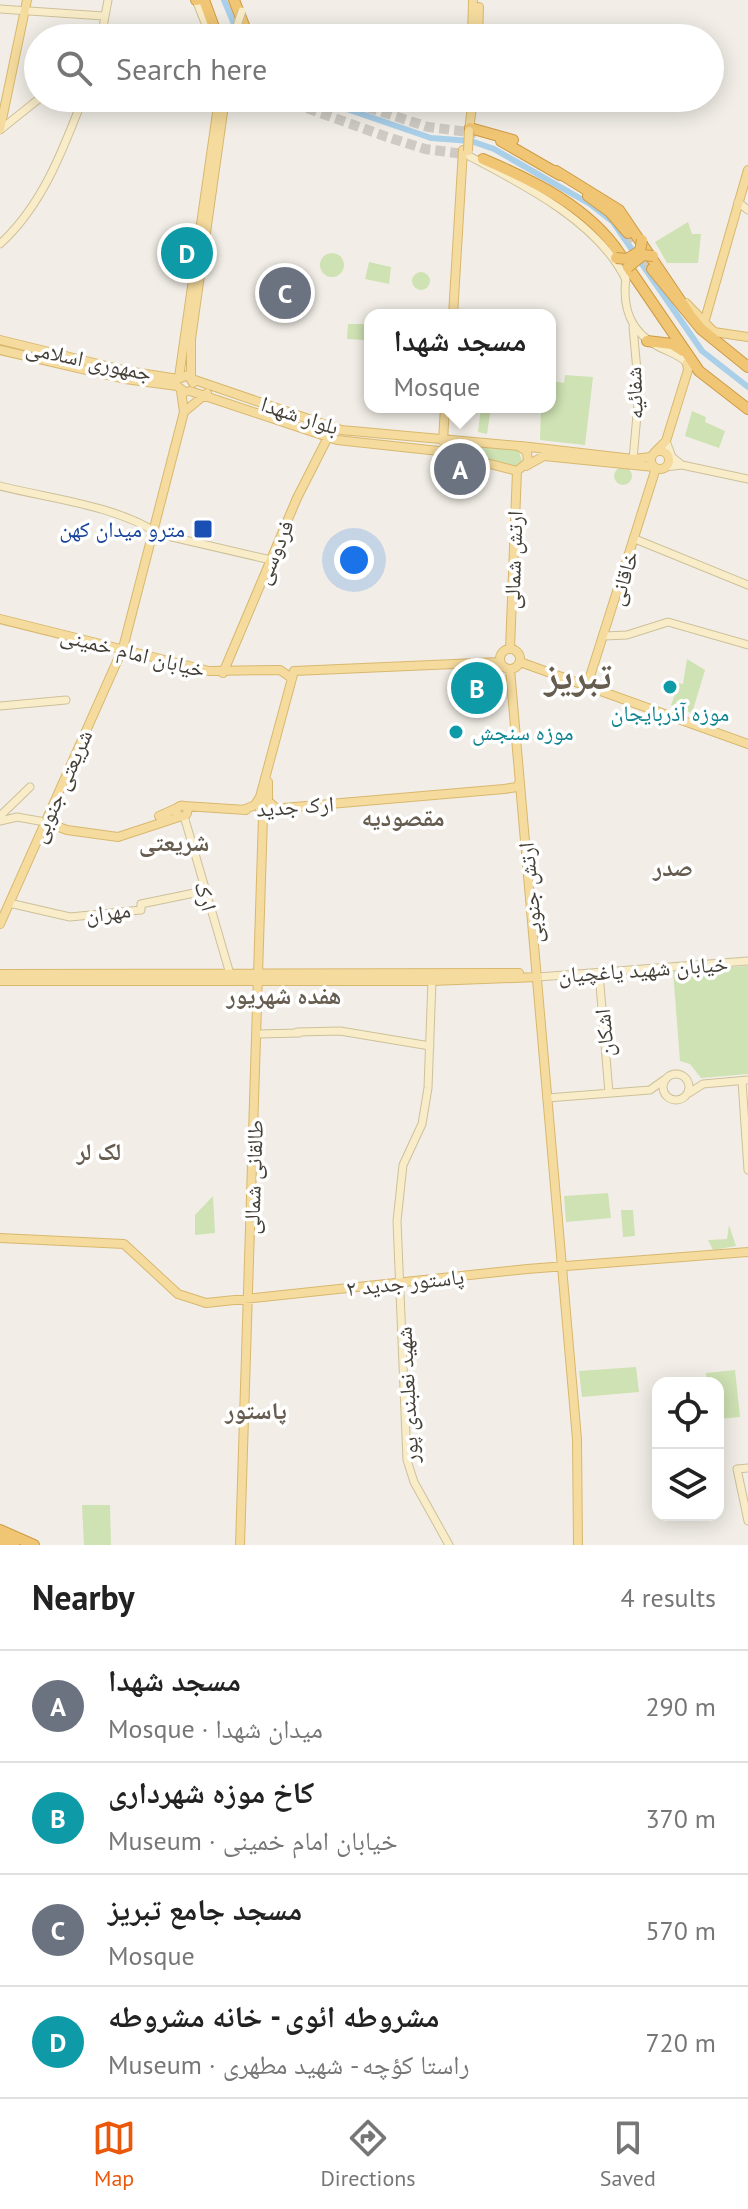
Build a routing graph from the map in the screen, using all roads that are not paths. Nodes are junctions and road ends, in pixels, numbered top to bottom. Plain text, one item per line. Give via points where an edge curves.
1 (27, 0) edge
2 (108, 0) edge
3 (196, 0) edge
4 (204, 0) edge
5 (234, 0) edge
6 (242, 0) edge
7 (476, 0) edge
8 (0, 9) edge
9 (24, 11) junction
10 (103, 16) junction
11 (102, 24) edge
12 (205, 24) edge
13 (213, 24) edge
14 (238, 24) edge
15 (243, 24) edge
16 (475, 24) edge
17 (24, 110) edge
18 (77, 112) edge
19 (220, 112) edge
20 (469, 112) edge
21 (0, 129) edge
22 (467, 129) junction
23 (501, 141) dead end
24 (465, 152) junction
25 (483, 159) tunnel mouth
26 (748, 170) edge
27 (556, 171) junction
28 (588, 188) junction
29 (738, 202) junction
30 (748, 210) edge
31 (628, 233) tunnel mouth
32 (642, 240) junction
33 (0, 244) edge
34 (618, 256) junction
35 (653, 256) junction
36 (628, 267) junction
37 (652, 269) tunnel mouth
38 (626, 280) junction
39 (678, 294) junction
40 (453, 309) edge
41 (688, 312) junction
42 (704, 323) junction
43 (633, 327) junction
44 (748, 337) edge
45 (0, 340) edge
46 (647, 341) junction
47 (187, 345) junction
48 (0, 350) edge
49 (683, 351) junction
50 (687, 363) joint
51 (703, 367) dead end
52 (748, 367) edge
53 (102, 370) junction
54 (192, 378) junction
55 (181, 385) junction
56 (214, 387) junction
57 (205, 395) junction
58 (748, 401) edge
59 (748, 409) edge
60 (184, 412) junction
61 (445, 413) edge
62 (328, 437) junction
63 (460, 440) junction
64 (443, 441) junction
65 (666, 441) junction
66 (519, 446) junction
67 (538, 453) junction
68 (457, 455) junction
69 (653, 455) junction
70 (637, 462) junction
71 (682, 465) junction
72 (521, 469) junction
73 (657, 470) junction
74 (748, 479) edge
75 (0, 486) edge
76 (154, 530) junction
77 (635, 539) junction
78 (271, 560) junction
79 (748, 585) edge
80 (0, 619) edge
81 (605, 636) junction
82 (748, 645) edge
83 (123, 648) junction
84 (510, 649) junction
85 (497, 662) junction
86 (520, 662) junction
87 (510, 669) junction
88 (224, 671) junction
89 (290, 677) junction
90 (588, 684) junction
91 (66, 700) dead end
92 (0, 706) edge
93 (513, 709) junction
94 (748, 744) edge
95 (269, 757) junction
96 (517, 785) junction
97 (30, 787) dead end
98 (260, 797) junction
99 (276, 808) junction
100 (263, 809) junction
101 (243, 810) junction
102 (182, 813) junction
103 (0, 821) edge
104 (45, 822) junction
105 (204, 891) junction
106 (9, 903) junction
107 (0, 924) edge
108 (260, 959) junction
109 (748, 961) edge
110 (599, 973) junction
111 (0, 974) edge
112 (230, 974) junction
113 (536, 975) junction
114 (471, 977) junction
115 (248, 978) junction
116 (260, 978) junction
117 (278, 978) junction
118 (0, 981) edge
119 (432, 981) junction
120 (259, 996) junction
121 (258, 1034) junction
122 (430, 1046) junction
123 (684, 1077) junction
124 (664, 1080) junction
125 (745, 1081) edge
126 (703, 1084) junction
127 (650, 1090) junction
128 (609, 1093) junction
129 (688, 1094) junction
130 (547, 1098) junction
131 (668, 1098) junction
132 (547, 1117) junction
133 (748, 1170) edge
134 (0, 1238) edge
135 (748, 1252) edge
136 (561, 1266) junction
137 (401, 1283) junction
138 (248, 1300) junction
139 (748, 1468) edge
140 (748, 1521) edge
141 (0, 1539) edge
142 (14, 1545) edge
143 (27, 1545) edge
144 (34, 1545) edge
145 (240, 1545) edge
146 (449, 1545) edge
147 (578, 1545) edge

1 - 9 main road
2 - 10 street
3 - 12 street
4 - 13 highway
5 - 15 highway
6 - 14 street, bridge
7 - 16 main road
8 - 9 street
9 - 10 street
9 - 21 main road
10 - 11 street
17 - 21 street
18 - 33 street via 46,184 16,230
19 - 47 main road
20 - 22 main road
22 - 24 main road, bridge
22 - 28 highway via 519,142
23 - 27 highway
24 - 34 street via 582,223
24 - 40 main road
25 - 34 highway via 590,224
26 - 29 main road
27 - 28 highway
27 - 31 highway via 610,212
28 - 32 highway via 619,210
29 - 30 street
29 - 42 main road
32 - 34 highway, bridge via 634,256
32 - 35 highway
34 - 38 street
35 - 36 highway, bridge via 643,255
35 - 39 highway
36 - 38 street
36 - 49 highway
37 - 41 highway
38 - 43 street, شفائیه via 623,301
39 - 41 highway
39 - 42 main road
41 - 52 highway
42 - 44 main road via 720,334
43 - 46 street
43 - 70 street, شفائیه via 639,393
45 - 53 main road, جمهوری اسلامی
46 - 49 highway
46 - 50 street
47 - 54 main road
47 - 55 main road
48 - 53 main road, جمهوری اسلامی
49 - 59 highway via 699,371
50 - 65 main road
51 - 58 highway
53 - 55 main road, جمهوری اسلامی
54 - 55 main road
54 - 56 main road, بلوار شهدا
55 - 57 main road, بلوار شهدا
55 - 60 main road
56 - 57 main road
56 - 64 main road, بلوار شهدا via 341,430
57 - 60 main road
57 - 62 main road, بلوار شهدا
60 - 76 main road, شریعتی جنوبی
61 - 64 main road
62 - 68 main road, بلوار شهدا
62 - 78 main road, فردوسی
63 - 64 main road, بلوار شهدا
63 - 66 main road, بلوار شهدا
63 - 68 main road via 453,449
65 - 69 main road
65 - 71 street
66 - 67 main road, بلوار شهدا
66 - 72 main road, ارتش شمالی via 527,452
67 - 70 main road, بلوار شهدا
67 - 72 main road
68 - 72 main road, بلوار شهدا
69 - 70 main road
69 - 73 main road
69 - 73 main road via 667,455
70 - 73 main road
71 - 73 street
71 - 74 street
72 - 84 main road, ارتش شمالی
73 - 77 main road, خاقانی
75 - 76 street
76 - 78 street
76 - 83 main road, شریعتی جنوبی
77 - 79 street
77 - 81 main road, خاقانی
78 - 88 main road, فردوسی
80 - 83 main road, خیابان امام خمینی
81 - 82 street via 668,622
81 - 90 main road, خاقانی
83 - 88 main road, خیابان امام خمینی
83 - 104 main road, شریعتی جنوبی
84 - 85 main road
84 - 86 main road via 519,654
85 - 87 main road
85 - 89 main road, خیابان امام خمینی via 299,669
85 - 93 main road via 506,674
86 - 87 main road
86 - 90 main road
87 - 93 main road, ارتش جنوبی
88 - 89 main road, خیابان امام خمینی via 280,670
89 - 95 main road
90 - 94 main road
91 - 92 street
93 - 96 main road, ارتش جنوبی
95 - 98 main road
95 - 99 main road via 267,796
96 - 99 main road, ارک جدید
96 - 113 main road, ارتش جنوبی
97 - 103 street
98 - 100 main road, طالقانی شمالی
98 - 101 main road
99 - 100 main road, ارک جدید
100 - 101 main road, ارک جدید
100 - 108 main road, طالقانی شمالی
101 - 102 main road, ارک جدید
102 - 104 main road via 123,831
102 - 105 street, ارک
103 - 104 street
104 - 106 main road, شریعتی جنوبی
105 - 106 street, مهران via 141,904 141,910 75,917
105 - 112 street, ارک
106 - 107 main road, شریعتی جنوبی
108 - 115 main road
108 - 116 main road, طالقانی شمالی
108 - 117 main road
109 - 110 street, خیابان شهید یاغچیان
110 - 113 street, خیابان شهید یاغچیان
110 - 128 street, اشکان
111 - 112 main road
112 - 115 main road
113 - 114 main road
113 - 130 main road, ارتش جنوبی
113 - 132 main road, ارتش جنوبی
114 - 117 main road
114 - 119 main road
115 - 116 main road
115 - 118 main road
115 - 120 main road
116 - 117 main road
116 - 120 main road, طالقانی شمالی
117 - 119 main road
117 - 120 main road
119 - 122 street, شهید نعلبندی پور
120 - 121 main road, طالقانی شمالی
121 - 122 street via 321,1030
121 - 138 main road, طالقانی شمالی
122 - 137 street, شهید نعلبندی پور via 422,1124 401,1173
123 - 124 street via 673,1074
123 - 126 street
123 - 129 street
124 - 127 street
124 - 131 street
125 - 126 street
125 - 133 street
126 - 129 street
127 - 128 street
127 - 131 street
128 - 130 street
129 - 131 street
130 - 132 main road, ارتش جنوبی
132 - 136 main road, ارتش جنوبی
134 - 138 main road, پاستور جدید ۲ via 124,1244 192,1300
135 - 136 main road, پاستور جدید ۲
136 - 137 main road, پاستور جدید ۲
136 - 147 main road, ارتش جنوبی via 577,1439
137 - 138 main road, پاستور جدید ۲
137 - 146 street, شهید نعلبندی پور via 407,1460
138 - 145 main road, طالقانی شمالی
139 - 140 street via 737,1469
141 - 142 highway
141 - 143 highway
141 - 144 highway

